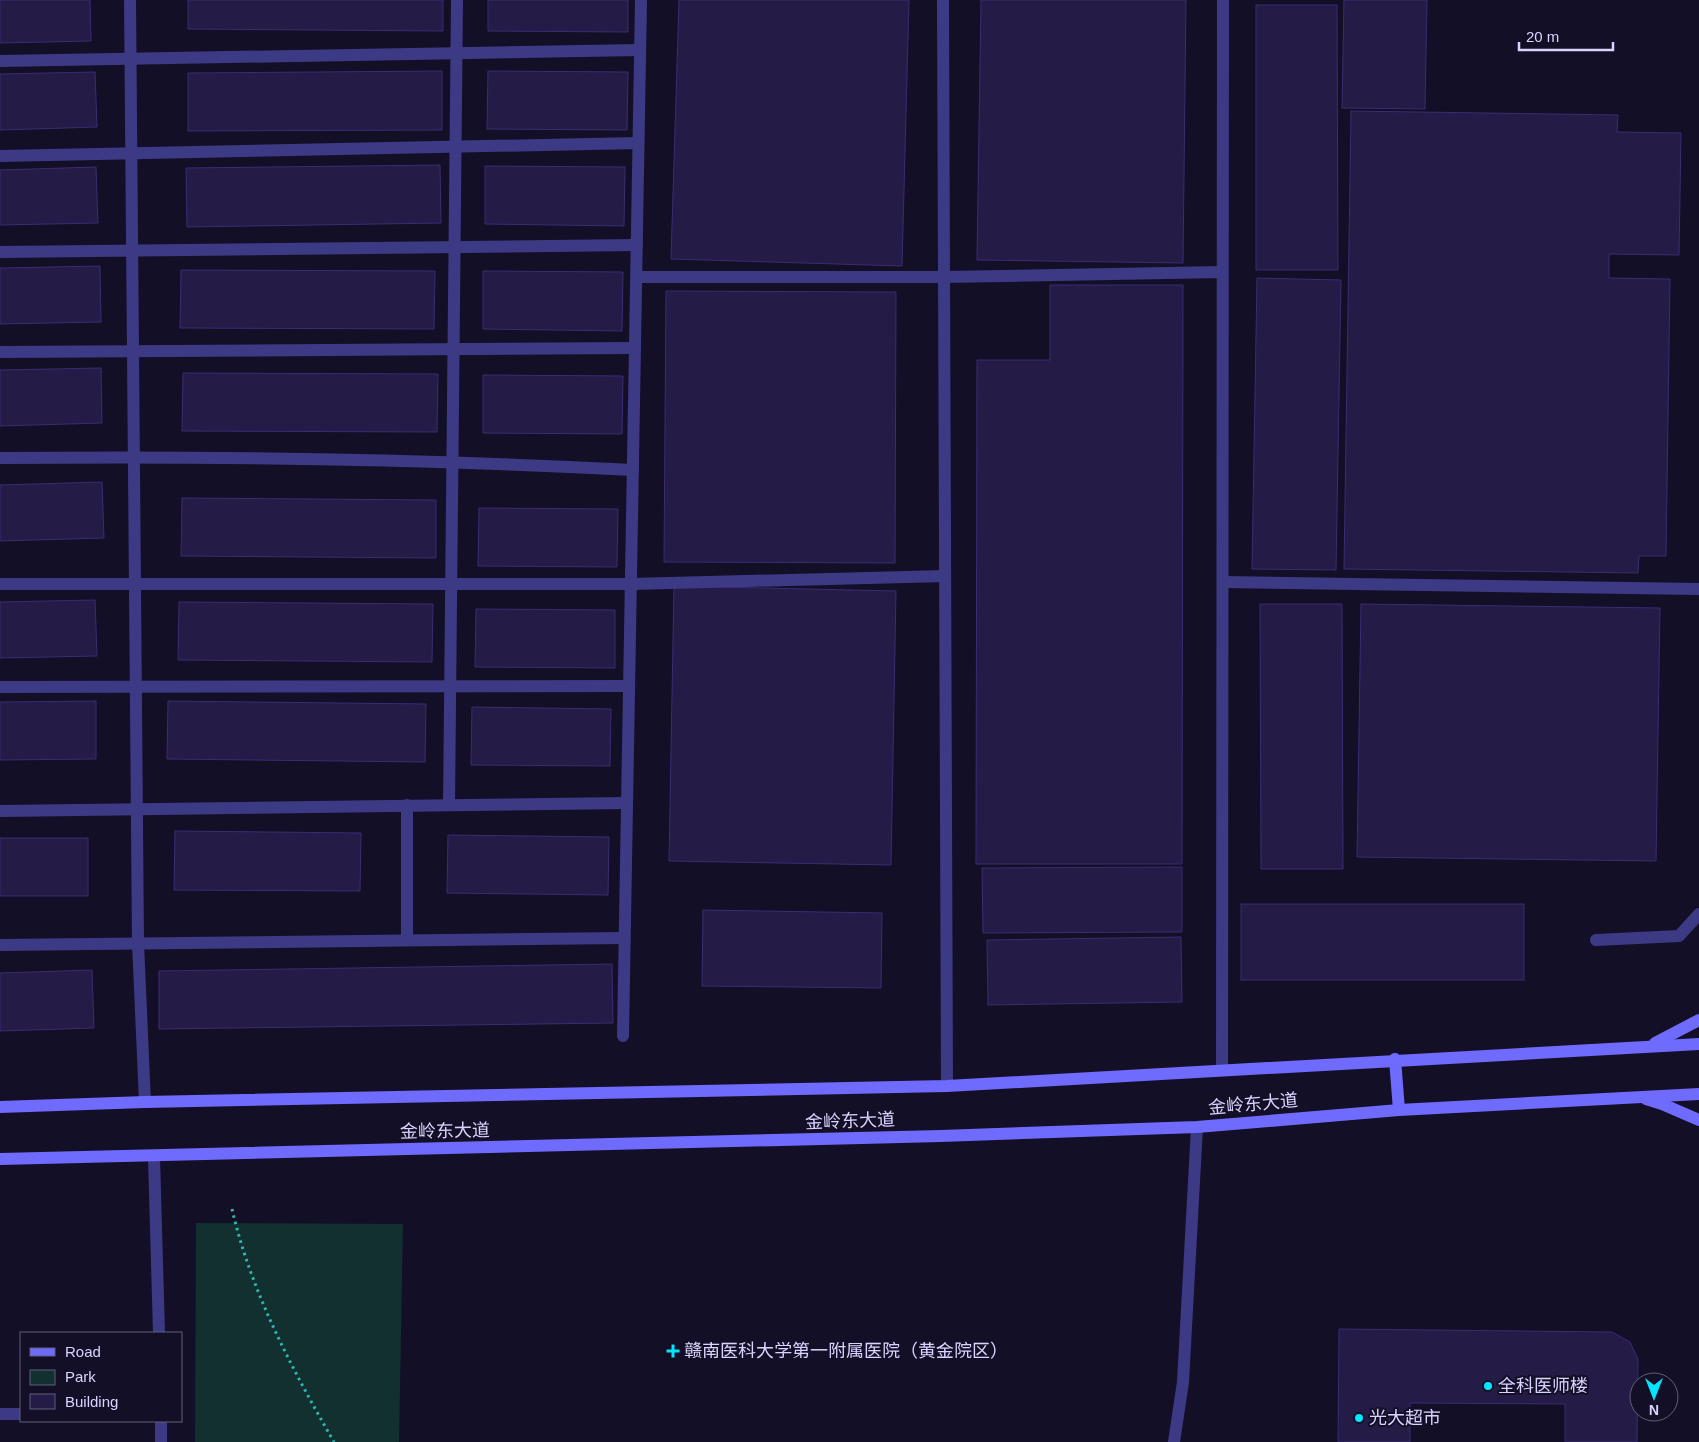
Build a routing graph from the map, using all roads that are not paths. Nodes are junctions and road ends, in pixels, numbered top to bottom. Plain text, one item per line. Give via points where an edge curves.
1 (130, 0) edge
2 (457, 0) edge
3 (641, 0) edge
4 (942, 0) edge
5 (1223, 0) edge
6 (640, 50) junction
7 (457, 53) junction
8 (130, 59) junction
9 (0, 61) edge
10 (638, 143) junction
11 (456, 147) junction
12 (131, 153) junction
13 (0, 156) edge
14 (637, 246) junction
15 (455, 247) junction
16 (132, 251) junction
17 (0, 252) edge
18 (1222, 272) junction
19 (636, 277) junction
20 (944, 277) junction
21 (635, 348) junction
22 (454, 350) junction
23 (0, 352) edge
24 (133, 352) junction
25 (134, 457) junction
26 (0, 458) edge
27 (452, 461) junction
28 (633, 470) junction
29 (945, 576) junction
30 (1223, 582) junction
31 (0, 584) edge
32 (135, 584) junction
33 (452, 584) junction
34 (631, 584) junction
35 (1699, 589) edge
36 (451, 686) junction
37 (629, 686) junction
38 (0, 687) edge
39 (136, 687) junction
40 (627, 803) junction
41 (407, 805) junction
42 (449, 805) junction
43 (136, 810) junction
44 (0, 812) edge
45 (1699, 914) edge
46 (624, 938) junction
47 (407, 940) junction
48 (1596, 940) dead end
49 (138, 944) junction
50 (0, 945) edge
51 (1699, 1020) edge
52 (622, 1036) dead end
53 (1699, 1044) edge
54 (1649, 1046) junction
55 (1395, 1059) junction
56 (1222, 1070) junction
57 (947, 1086) junction
58 (1699, 1094) edge
59 (1634, 1096) junction
60 (145, 1102) junction
61 (0, 1107) edge
62 (1399, 1110) junction
63 (1699, 1120) edge
64 (1196, 1127) junction
65 (154, 1157) junction
66 (0, 1159) edge
67 (159, 1332) edge
68 (0, 1414) edge
69 (20, 1414) edge
70 (161, 1422) edge
71 (161, 1442) edge
72 (1174, 1442) edge

1 - 8 street
2 - 7 street
3 - 6 street
4 - 20 street
5 - 18 street
6 - 7 street
6 - 10 street
7 - 8 street
7 - 11 street
8 - 9 street
8 - 12 street
10 - 11 street
10 - 14 street
11 - 12 street
11 - 15 street
12 - 13 street
12 - 16 street
14 - 15 street
14 - 19 street
15 - 16 street
15 - 22 street
16 - 17 street
16 - 24 street
18 - 20 street
18 - 30 street
19 - 20 street
19 - 21 street
20 - 29 street
21 - 22 street
21 - 28 street
22 - 24 street
22 - 27 street
23 - 24 street
24 - 25 street
25 - 26 street
25 - 27 street
25 - 32 street
27 - 28 street
27 - 33 street
28 - 34 street
29 - 34 street
29 - 57 street
30 - 35 street
30 - 56 street
31 - 32 street
32 - 33 street
32 - 39 street
33 - 34 street
33 - 36 street
34 - 37 street
36 - 37 street
36 - 39 street
36 - 42 street
37 - 40 street
38 - 39 street
39 - 43 street
40 - 42 street
40 - 46 street
41 - 42 street
41 - 43 street
41 - 47 street
43 - 44 street
43 - 49 street
45 - 48 street via 1679,936
46 - 47 street
46 - 52 street
47 - 49 street
49 - 50 street
49 - 60 street
51 - 54 main road
53 - 54 main road, 金岭东大道
54 - 55 main road, 金岭东大道
55 - 56 main road, 金岭东大道
55 - 62 main road
56 - 57 main road, 金岭东大道
57 - 60 main road, 金岭东大道
58 - 59 main road, 金岭东大道
59 - 62 main road, 金岭东大道
59 - 63 main road
60 - 61 main road, 金岭东大道
62 - 64 main road, 金岭东大道
64 - 65 main road, 金岭东大道
64 - 72 street via 1183,1382
65 - 66 main road, 金岭东大道
65 - 67 street
68 - 69 street
70 - 71 street

